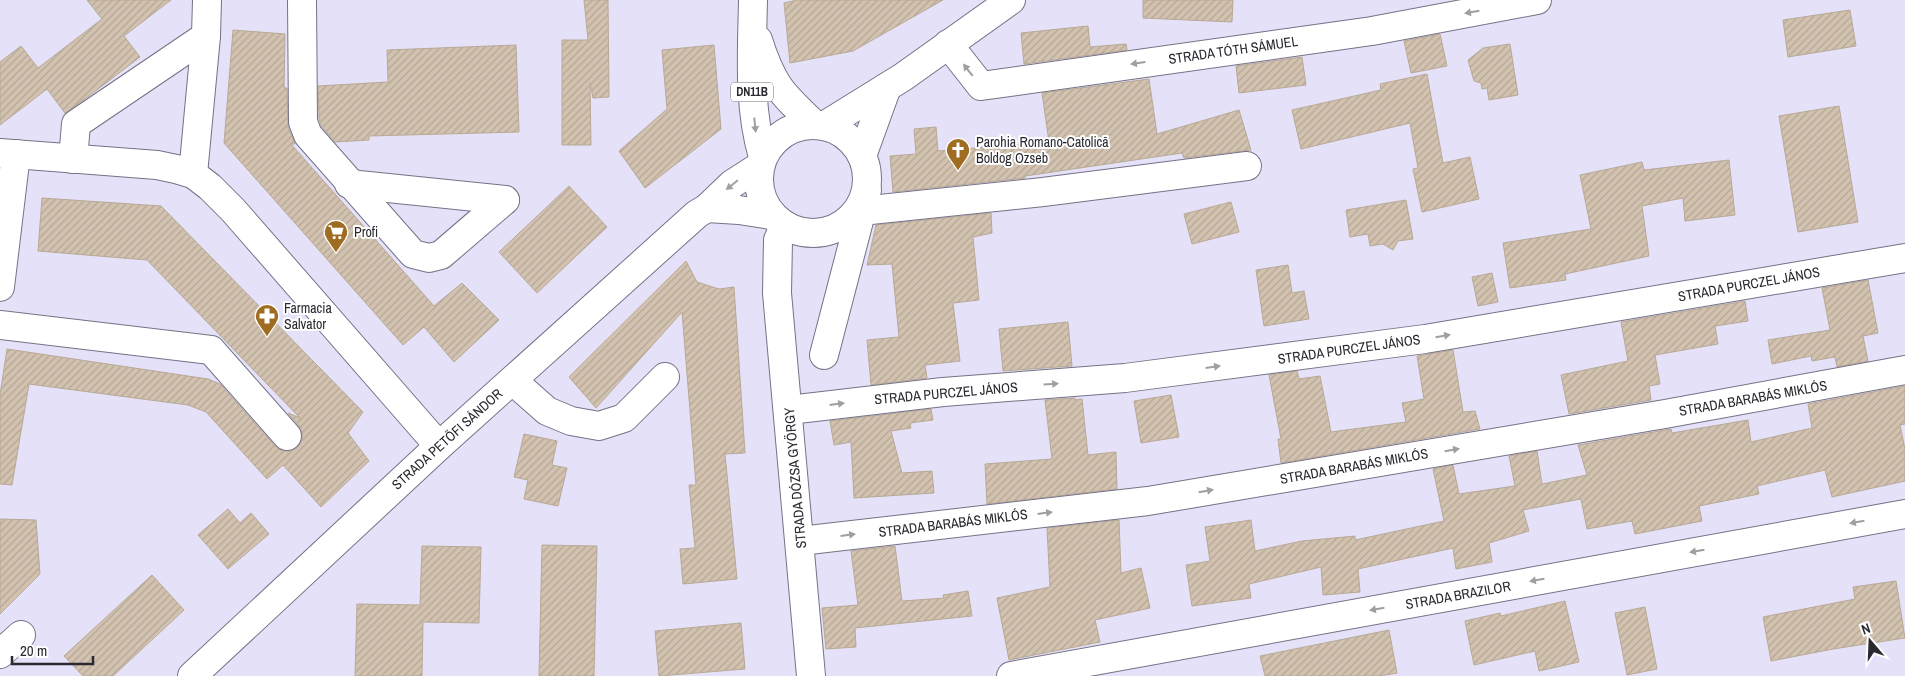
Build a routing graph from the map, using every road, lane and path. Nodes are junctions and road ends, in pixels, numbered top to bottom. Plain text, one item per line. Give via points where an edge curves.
1 (207, 0) edge
2 (302, 0) edge
3 (1010, 0) edge
4 (1537, 0) edge
5 (753, 12) edge
6 (206, 36) junction
7 (948, 44) junction
8 (887, 87) junction
9 (820, 126) junction
10 (8, 153) edge
11 (862, 156) junction
12 (73, 159) junction
13 (761, 162) junction
14 (1247, 166) dead end
15 (193, 174) junction
16 (349, 184) junction
17 (864, 200) junction
18 (708, 208) junction
19 (778, 221) junction
20 (818, 234) junction
21 (1905, 258) edge
22 (777, 280) junction
23 (0, 287) edge
24 (0, 325) edge
25 (824, 356) dead end
26 (1905, 370) edge
27 (665, 377) dead end
28 (513, 381) junction
29 (789, 410) junction
30 (287, 436) dead end
31 (439, 446) junction
32 (1905, 514) edge
33 (800, 541) junction
34 (21, 635) dead end
35 (0, 654) edge
36 (192, 676) edge
37 (812, 676) edge
38 (1011, 676) edge

1 - 6 street
2 - 16 street via 303,122 308,136
3 - 7 street
4 -> 7 street, STRADA TÓTH SÁMUEL via 1372,31 981,86
5 - 9 street, DN11B via 764,60 778,89
5 -> 13 street, DN11B via 751,62 755,131
6 - 12 street via 76,124
6 - 15 street
7 - 8 street
8 - 9 street
8 - 11 street
9 - 11 street via 840,132 852,141
9 - 13 street via 792,129 778,137
10 - 12 street
10 - 23 street
11 - 17 street via 867,172
12 - 15 street via 157,165
13 -> 18 street, STRADA PETŐFI SÁNDOR
13 - 19 street via 758,183 762,200
14 - 17 street via 1044,192
15 - 31 street via 233,210
16 - 16 street via 413,254 428,258 441,255 505,200
17 - 20 street via 850,220
17 - 25 street
18 - 19 street via 739,210
18 - 28 street, STRADA PETŐFI SÁNDOR via 697,214
19 - 20 street via 801,233
19 - 22 street, STRADA DÓZSA GYÖRGY
20 - 22 street via 796,249
29 -> 21 street, STRADA PURCZEL JÁNOS via 943,392 1125,378 1415,340
22 - 29 street, STRADA DÓZSA GYÖRGY
24 - 30 street via 211,350
33 -> 26 street, STRADA BARABÁS MIKLÓS via 1148,501
27 - 28 street via 624,418 599,426 547,412
28 - 31 street, STRADA PETŐFI SÁNDOR
29 - 33 street, STRADA DÓZSA GYÖRGY
31 - 36 street, STRADA PETŐFI SÁNDOR
32 -> 38 street, STRADA BRAZILOR
33 - 37 street, STRADA DÓZSA GYÖRGY
34 - 35 street

